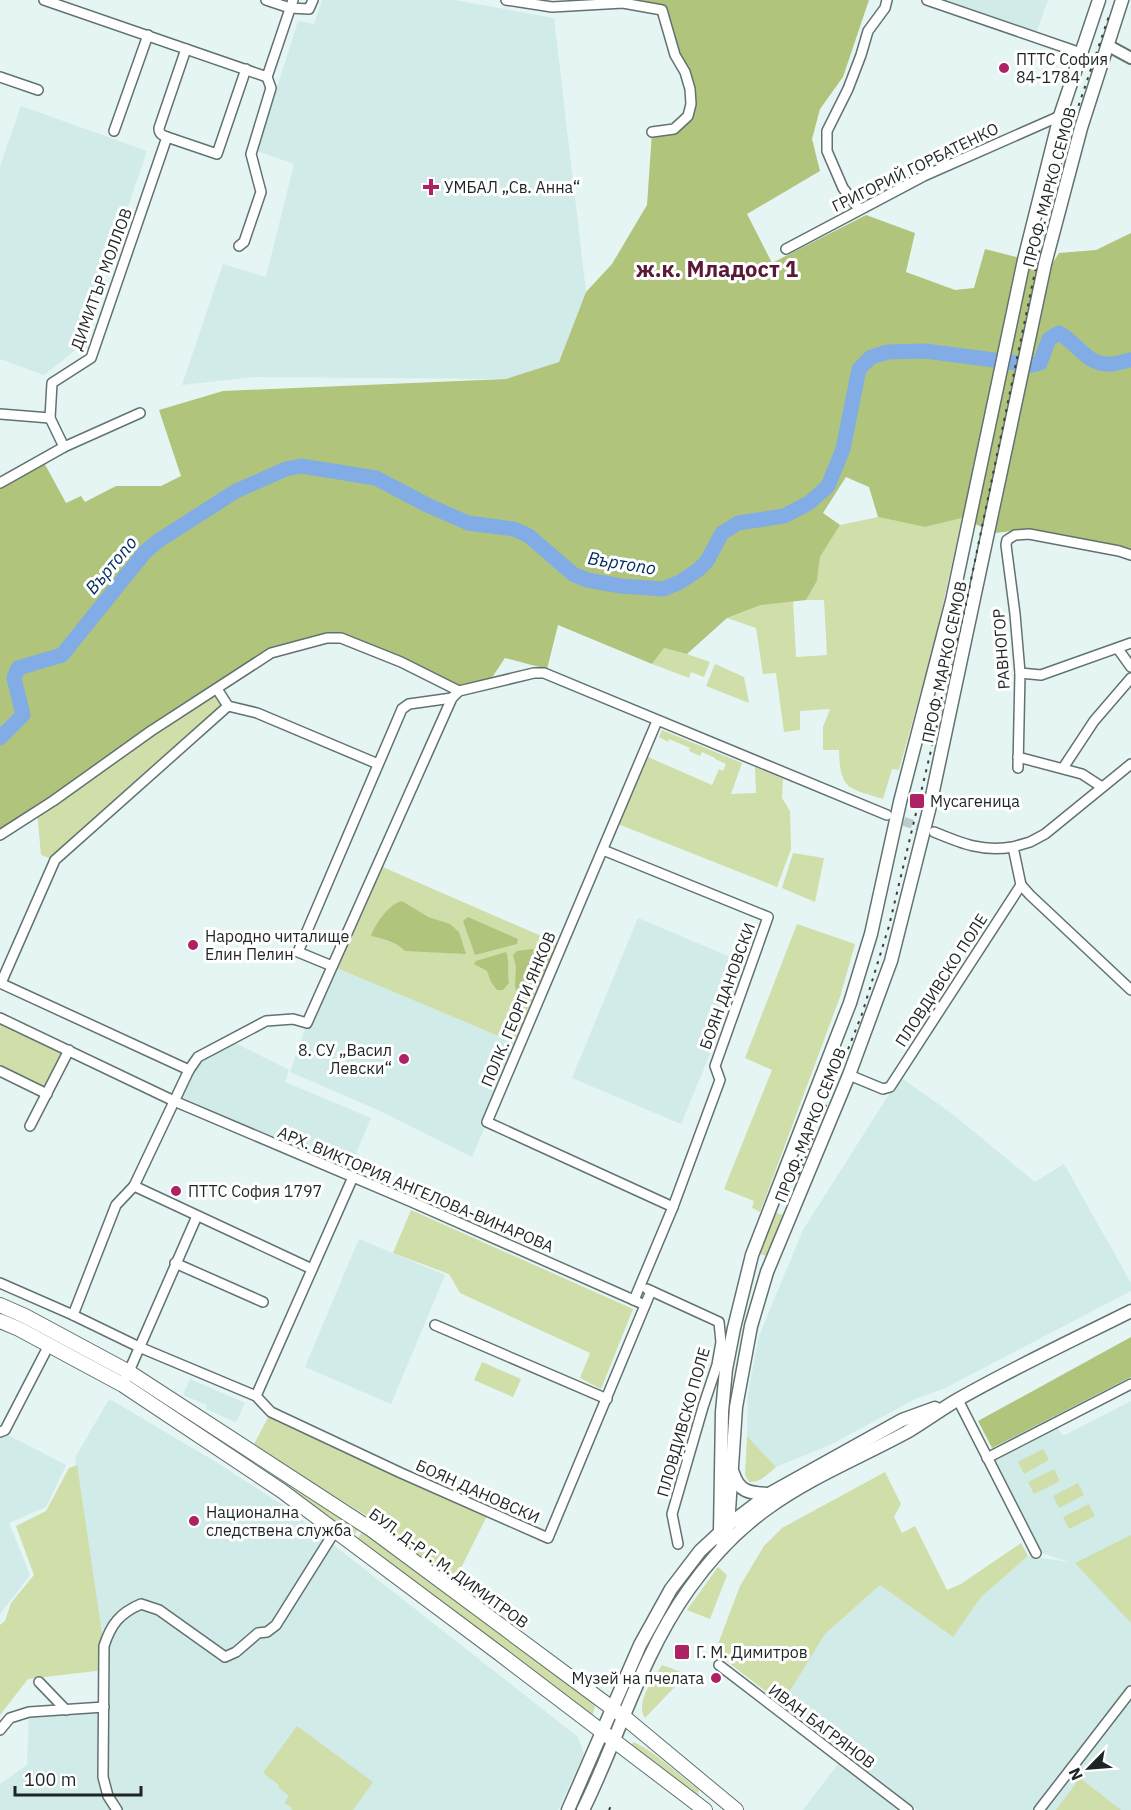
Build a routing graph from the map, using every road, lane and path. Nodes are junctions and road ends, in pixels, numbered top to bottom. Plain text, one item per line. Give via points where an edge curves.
1 (44, 0) edge
2 (266, 0) edge
3 (313, 0) edge
4 (506, 0) edge
5 (887, 0) edge
6 (927, 0) edge
7 (1099, 0) edge
8 (1122, 0) edge
9 (529, 2) edge
10 (635, 2) edge
11 (292, 4) edge
12 (148, 35) junction
13 (1107, 45) junction
14 (186, 49) junction
15 (1081, 53) junction
16 (1131, 58) edge
17 (246, 69) junction
18 (0, 76) edge
19 (267, 77) junction
20 (38, 90) dead end
21 (1060, 117) junction
22 (114, 131) dead end
23 (652, 132) dead end
24 (164, 136) junction
25 (859, 209) junction
26 (239, 246) dead end
27 (786, 249) dead end
28 (140, 413) dead end
29 (0, 414) edge
30 (50, 418) junction
31 (64, 447) junction
32 (0, 483) edge
33 (1131, 555) edge
34 (1131, 643) edge
35 (1118, 649) junction
36 (1131, 667) edge
37 (1020, 673) junction
38 (1131, 678) edge
39 (217, 689) junction
40 (455, 695) junction
41 (228, 706) junction
42 (657, 721) junction
43 (1018, 757) junction
44 (378, 764) junction
45 (1131, 764) edge
46 (1018, 768) dead end
47 (1064, 768) junction
48 (1102, 787) junction
49 (887, 815) tunnel mouth
50 (934, 832) tunnel mouth
51 (0, 836) edge
52 (1013, 847) junction
53 (603, 850) junction
54 (1021, 885) junction
55 (333, 966) junction
56 (0, 983) edge
57 (1131, 990) edge
58 (0, 1018) edge
59 (69, 1050) junction
60 (189, 1070) junction
61 (0, 1071) edge
62 (849, 1075) junction
63 (47, 1094) junction
64 (174, 1101) junction
65 (30, 1126) dead end
66 (353, 1177) junction
67 (134, 1186) junction
68 (672, 1207) junction
69 (197, 1216) junction
70 (175, 1263) junction
71 (749, 1265) junction
72 (312, 1269) junction
73 (767, 1272) junction
74 (0, 1283) edge
75 (640, 1286) junction
76 (651, 1290) junction
77 (634, 1300) junction
78 (263, 1302) dead end
79 (0, 1305) edge
80 (645, 1305) junction
81 (1131, 1311) edge
82 (73, 1315) junction
83 (0, 1321) edge
84 (435, 1325) dead end
85 (49, 1345) junction
86 (140, 1347) junction
87 (126, 1378) junction
88 (1131, 1384) edge
89 (256, 1396) junction
90 (607, 1399) junction
91 (958, 1400) junction
92 (0, 1432) edge
93 (987, 1458) junction
94 (732, 1468) junction
95 (770, 1494) junction
96 (335, 1531) junction
97 (725, 1536) junction
98 (678, 1544) dead end
99 (1036, 1552) dead end
100 (718, 1665) dead end
101 (39, 1682) dead end
102 (1131, 1691) edge
103 (104, 1707) junction
104 (612, 1708) junction
105 (66, 1710) junction
106 (624, 1717) junction
107 (0, 1730) edge
108 (603, 1732) junction
109 (614, 1741) junction
110 (117, 1810) edge
111 (567, 1810) edge
112 (584, 1810) edge
113 (705, 1810) edge
114 (736, 1810) edge
115 (908, 1810) edge
116 (1039, 1810) edge

1 - 12 street
2 - 11 street
3 - 11 street via 309,9
4 - 9 street
5 - 25 street via 868,31 848,89 827,131 828,151 843,188
6 - 15 street
7 - 15 main road, ПРОФ. МАРКО СЕМОВ
8 - 13 main road, ПРОФ. МАРКО СЕМОВ
9 - 10 street via 552,7
10 - 23 street via 663,10 675,56 690,89 688,116 674,129
11 - 19 street
12 - 14 street
12 - 22 street
13 - 16 street
13 - 62 main road, ПРОФ. МАРКО СЕМОВ via 1045,264 929,810 893,952
14 - 17 street
14 - 24 street, ДИМИТЪР МОЛЛОВ via 159,128
15 - 21 main road, ПРОФ. МАРКО СЕМОВ
17 - 19 street
17 - 24 street via 217,154
18 - 20 street
19 - 26 street via 271,87 251,154 261,192 244,242
21 - 25 street, ГРИГОРИЙ ГОРБАТЕНКО
21 - 71 main road, ПРОФ. МАРКО СЕМОВ via 1024,260 952,601 864,961
24 - 30 street, ДИМИТЪР МОЛЛОВ via 91,358 52,383
25 - 27 street, ГРИГОРИЙ ГОРБАТЕНКО
28 - 31 street
29 - 30 street
30 - 31 street, ДИМИТЪР МОЛЛОВ
31 - 32 street
33 - 37 street, РАВНОГОР via 1029,534 1007,540
34 - 35 street
35 - 36 street
35 - 37 street via 1041,675
37 - 43 street, РАВНОГОР
38 - 47 street via 1094,722
39 - 40 street via 271,653 341,638 401,662
39 - 41 street
39 - 51 street via 151,730
40 - 42 street via 534,673 544,674
40 - 44 street via 409,704 402,709
40 - 55 street
41 - 44 street via 257,713
41 - 56 street via 55,860
42 - 49 street
42 - 53 street, ПОЛК. ГЕОРГИ ЯНКОВ
43 - 46 street, РАВНОГОР
43 - 47 street
44 - 55 street via 298,952
45 - 48 street
47 - 48 street via 1083,774
48 - 52 street via 1045,834
50 - 52 street via 973,847
52 - 54 street
53 - 68 street, БОЯН ДАНОВСКИ via 768,917 715,1066 720,1080
53 - 68 street, ПОЛК. ГЕОРГИ ЯНКОВ via 487,1122
54 - 57 street
54 - 62 street, ПЛОВДИВСКО ПОЛЕ via 890,1087 883,1089
55 - 60 street via 307,1023 292,1019 266,1021 198,1057
56 - 60 street
58 - 59 street, АРХ. ВИКТОРИЯ АНГЕЛОВА-ВИНАРОВА
59 - 63 street
59 - 64 street, АРХ. ВИКТОРИЯ АНГЕЛОВА-ВИНАРОВА
60 - 64 street
61 - 63 street
62 - 73 main road, ПРОФ. МАРКО СЕМОВ
63 - 65 street
64 - 66 street, АРХ. ВИКТОРИЯ АНГЕЛОВА-ВИНАРОВА
64 - 67 street
66 - 72 street
66 - 77 street, АРХ. ВИКТОРИЯ АНГЕЛОВА-ВИНАРОВА
67 - 69 street
67 - 82 street via 116,1204
68 - 75 street, БОЯН ДАНОВСКИ
69 - 70 street
69 - 72 street
70 - 78 street
70 - 86 street
71 - 73 main road
71 - 97 main road, ПРОФ. МАРКО СЕМОВ via 726,1369 722,1412
72 - 89 street
73 - 94 main road, ПРОФ. МАРКО СЕМОВ via 741,1373
74 - 82 street, БОЯН ДАНОВСКИ
75 - 76 street, ПЛОВДИВСКО ПОЛЕ
75 - 77 street, БОЯН ДАНОВСКИ
76 - 80 street, БОЯН ДАНОВСКИ
76 - 98 street, ПЛОВДИВСКО ПОЛЕ via 719,1322 717,1365 672,1514
77 - 80 street, АРХ. ВИКТОРИЯ АНГЕЛОВА-ВИНАРОВА
79 - 87 main road, БУЛ. Д-Р Г. М. ДИМИТРОВ via 25,1316
80 - 90 street, БОЯН ДАНОВСКИ
81 - 91 main road
82 - 86 street, БОЯН ДАНОВСКИ
83 - 85 main road, БУЛ. Д-Р Г. М. ДИМИТРОВ
84 - 90 street
85 - 87 main road, БУЛ. Д-Р Г. М. ДИМИТРОВ
85 - 92 street
86 - 87 street
86 - 89 street, БОЯН ДАНОВСКИ
87 - 96 main road, БУЛ. Д-Р Г. М. ДИМИТРОВ
87 - 104 main road, БУЛ. Д-Р Г. М. ДИМИТРОВ via 372,1530
88 - 93 street
89 - 90 street, БОЯН ДАНОВСКИ via 271,1412 548,1538
91 - 93 street
91 - 95 main road via 902,1420
91 - 97 main road via 799,1489
93 - 99 street
94 - 95 main road via 741,1488
94 - 97 main road, ПРОФ. МАРКО СЕМОВ
95 - 97 main road
96 - 103 street via 276,1625 225,1657 159,1610 141,1604 127,1610 108,1631 104,1646
96 - 108 main road, БУЛ. Д-Р Г. М. ДИМИТРОВ
97 - 104 main road via 689,1564 667,1595
97 - 106 main road via 667,1623
100 - 115 street, ИВАН БАГРЯНОВ
101 - 105 street
102 - 116 street
103 - 105 street
103 - 110 street via 103,1777
104 - 106 main road, БУЛ. Д-Р Г. М. ДИМИТРОВ
104 - 108 main road
105 - 107 street via 10,1718
106 - 109 main road
106 - 114 main road, БУЛ. Д-Р Г. М. ДИМИТРОВ
108 - 109 main road, БУЛ. Д-Р Г. М. ДИМИТРОВ
108 - 111 main road
109 - 112 main road
109 - 113 main road, БУЛ. Д-Р Г. М. ДИМИТРОВ

